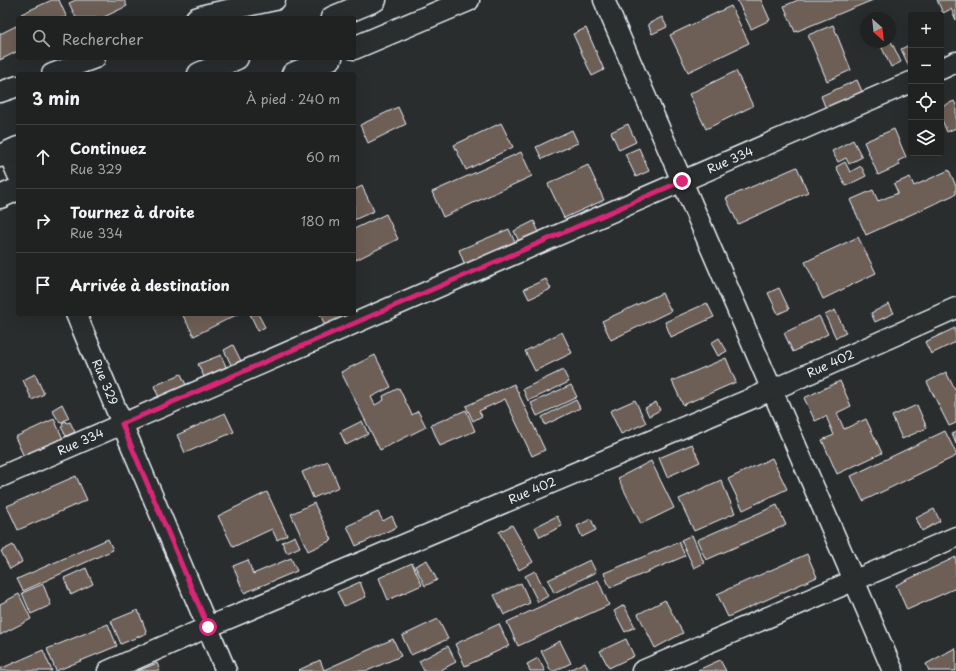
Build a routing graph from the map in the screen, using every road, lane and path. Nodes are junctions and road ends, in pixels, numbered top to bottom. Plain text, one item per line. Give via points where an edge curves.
1 (275, 0) edge
2 (375, 0) edge
3 (468, 0) edge
4 (604, 0) edge
5 (202, 16) edge
6 (337, 16) edge
7 (356, 47) edge
8 (92, 60) edge
9 (232, 60) edge
10 (325, 60) edge
11 (956, 62) edge
12 (944, 68) edge
13 (78, 70) edge
14 (65, 72) edge
15 (204, 72) edge
16 (298, 72) edge
17 (908, 83) edge
18 (16, 87) edge
19 (0, 92) edge
20 (9, 152) edge
21 (16, 170) edge
22 (682, 181) junction
23 (16, 190) edge
24 (0, 197) edge
25 (956, 308) edge
26 (77, 316) edge
27 (772, 390) junction
28 (122, 424) junction
29 (0, 477) edge
30 (956, 537) edge
31 (854, 581) junction
32 (208, 627) junction
33 (108, 671) edge
34 (226, 671) edge
35 (642, 671) edge
36 (893, 671) edge

1 - 5 street
2 - 6 main road
3 - 7 main road
4 - 22 street
8 - 13 street
9 - 15 main road
10 - 16 main road
11 - 12 street
13 - 14 street
17 - 22 street, Rue 334
18 - 19 street
20 - 21 street
22 - 27 street
22 - 28 street, Rue 334
23 - 24 main road
25 - 27 street, Rue 402
26 - 28 street, Rue 329
27 - 31 street
27 - 32 street, Rue 402
28 - 29 street, Rue 334
28 - 32 street, Rue 329
30 - 31 street
31 - 35 street
31 - 36 street
32 - 33 street, Rue 402
32 - 34 street, Rue 329

